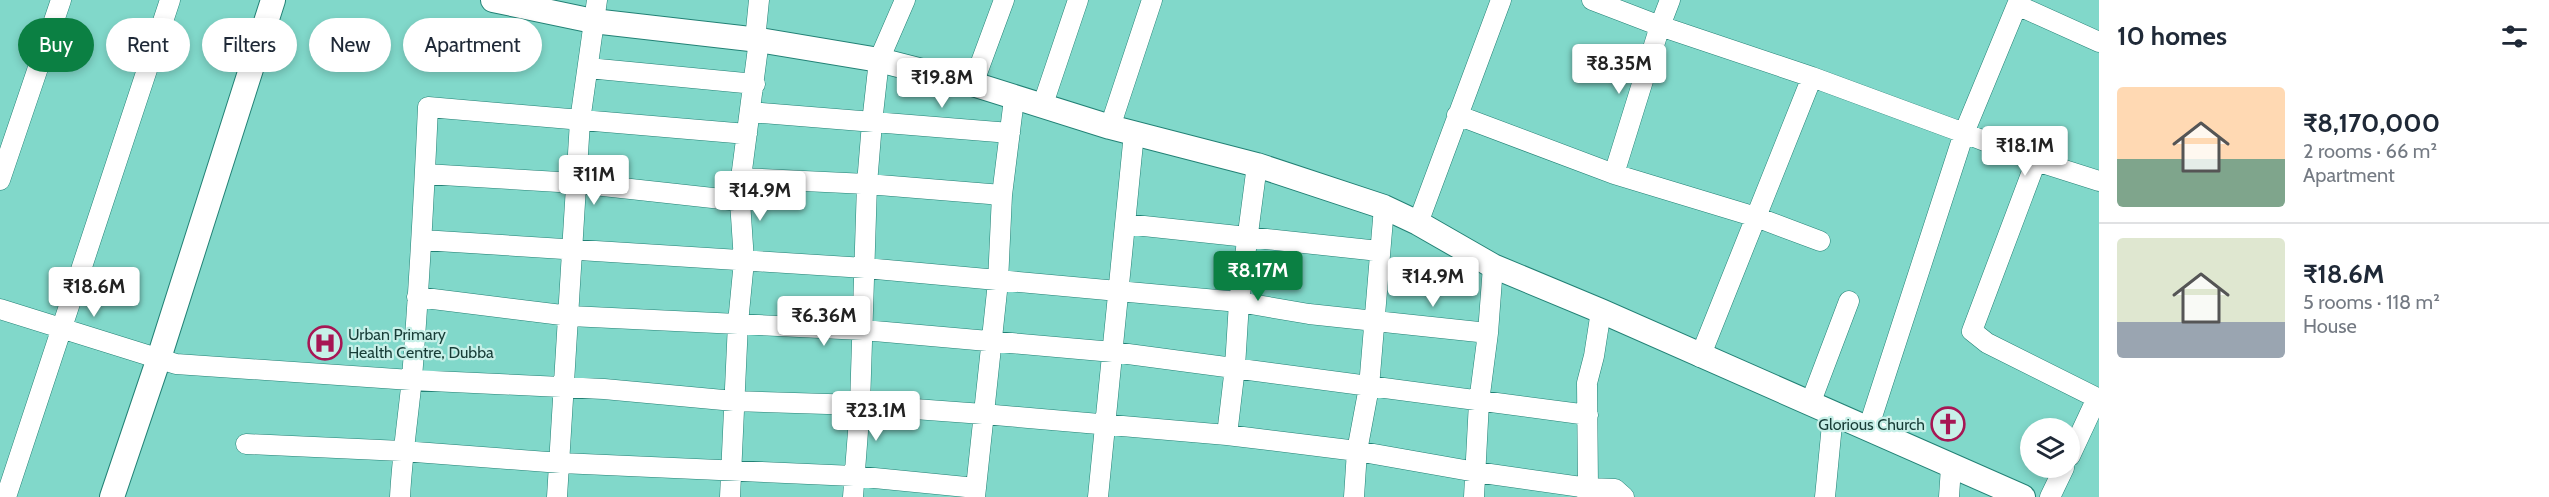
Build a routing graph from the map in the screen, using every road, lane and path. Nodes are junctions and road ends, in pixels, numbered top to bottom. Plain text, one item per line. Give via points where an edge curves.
1 (62, 0) edge
2 (170, 0) edge
3 (273, 0) edge
4 (493, 0) edge
5 (759, 0) edge
6 (905, 0) edge
7 (1004, 0) edge
8 (1078, 0) edge
9 (1152, 0) edge
10 (1502, 0) edge
11 (1592, 0) edge
12 (1670, 0) edge
13 (2012, 2) edge
14 (595, 11) edge
15 (1660, 26) junction
16 (757, 40) junction
17 (2099, 42) edge
18 (879, 60) junction
19 (588, 68) junction
20 (1812, 77) junction
21 (755, 84) junction
22 (973, 84) junction
23 (1014, 99) junction
24 (1042, 107) junction
25 (750, 112) junction
26 (1457, 115) junction
27 (580, 121) junction
28 (872, 123) junction
29 (1110, 127) junction
30 (1010, 133) junction
31 (1964, 133) junction
32 (747, 134) junction
33 (1134, 134) junction
34 (2036, 161) junction
35 (1257, 165) junction
36 (425, 174) junction
37 (1614, 174) junction
38 (741, 178) junction
39 (0, 180) edge
40 (2099, 181) edge
41 (576, 183) junction
42 (867, 184) junction
43 (1002, 195) junction
44 (740, 201) junction
45 (1384, 207) junction
46 (1756, 217) junction
47 (1418, 223) junction
48 (1125, 224) junction
49 (1247, 236) junction
50 (422, 240) junction
51 (1820, 241) dead end
52 (571, 251) junction
53 (1380, 251) junction
54 (744, 261) junction
55 (1493, 267) junction
56 (865, 268) junction
57 (998, 282) junction
58 (1118, 292) junction
59 (417, 297) junction
60 (1850, 301) dead end
61 (1239, 302) junction
62 (0, 309) edge
63 (1601, 311) junction
64 (570, 316) junction
65 (1374, 320) junction
66 (738, 323) junction
67 (60, 328) junction
68 (863, 330) junction
69 (1488, 333) junction
70 (992, 341) junction
71 (1113, 352) junction
72 (1700, 357) junction
73 (159, 358) junction
74 (1235, 367) junction
75 (411, 380) junction
76 (1369, 387) junction
77 (565, 388) junction
78 (2098, 397) edge
79 (734, 401) junction
80 (1479, 402) junction
81 (1810, 404) junction
82 (860, 405) junction
83 (983, 414) junction
84 (1833, 414) junction
85 (1588, 415) junction
86 (1105, 425) junction
87 (1868, 429) junction
88 (1227, 435) junction
89 (2080, 435) edge
90 (246, 444) dead end
91 (402, 451) junction
92 (1357, 451) junction
93 (561, 463) junction
94 (1952, 467) junction
95 (732, 470) junction
96 (1476, 472) junction
97 (854, 476) junction
98 (2059, 478) edge
99 (976, 492) edge
100 (1587, 492) edge
101 (6, 497) edge
102 (112, 497) edge
103 (400, 497) edge
104 (557, 497) edge
105 (730, 497) edge
106 (853, 497) edge
107 (1098, 497) edge
108 (1353, 497) edge
109 (1474, 497) edge
110 (1624, 497) edge
111 (1825, 497) edge
112 (1949, 497) edge
113 (2023, 497) edge
114 (2050, 497) edge

1 - 39 street
2 - 67 street
3 - 73 main road
4 - 14 main road
5 - 16 street
6 - 18 street
7 - 22 street
8 - 24 street
9 - 29 street
10 - 26 street
11 - 15 street
12 - 15 street
13 - 17 street
13 - 31 street
14 - 16 main road
14 - 19 street
15 - 20 street
15 - 37 street
16 - 18 main road
16 - 21 street
18 - 22 main road
18 - 28 street
19 - 21 street
19 - 27 street
20 - 31 street
20 - 46 street
21 - 25 street
22 - 23 main road
23 - 24 main road
23 - 30 street
24 - 29 main road
25 - 28 street
25 - 32 street
26 - 37 street
26 - 47 street
27 - 32 street
27 - 36 street via 428,107
27 - 41 street
28 - 30 street
28 - 42 street
29 - 33 main road
30 - 43 street
31 - 34 street
31 - 87 street
32 - 38 street
33 - 35 main road
33 - 48 street
34 - 40 street
34 - 78 street via 1972,331 1987,343
35 - 45 main road
35 - 49 street
36 - 41 street
36 - 50 street
37 - 46 street
38 - 42 street
38 - 44 street
41 - 44 street
41 - 52 street
42 - 43 street
42 - 56 street
43 - 57 street
44 - 54 street
45 - 47 main road
45 - 53 street
46 - 51 street
46 - 72 street
47 - 55 main road
48 - 49 street
48 - 58 street
49 - 53 street
49 - 61 street
50 - 52 street
50 - 59 street
52 - 54 street
52 - 64 street
53 - 65 street
54 - 56 street
54 - 66 street
55 - 63 main road
55 - 69 street
56 - 57 street
56 - 68 street
57 - 58 street
57 - 70 street
58 - 61 street
58 - 71 street
59 - 64 street
59 - 75 street
60 - 81 street
61 - 65 street
61 - 74 street
62 - 67 street
63 - 72 main road
63 - 85 street via 1587,383
64 - 66 street
64 - 77 street
65 - 69 street
65 - 76 street
66 - 68 street
66 - 79 street
67 - 73 street
67 - 101 street
68 - 70 street
68 - 82 street
69 - 80 street
70 - 71 street
70 - 83 street
71 - 74 street
71 - 86 street
72 - 81 main road
73 - 75 street via 176,364
73 - 102 main road
74 - 76 street
74 - 88 street
75 - 77 street
75 - 91 street
76 - 80 street
76 - 92 street
77 - 79 street
77 - 93 street
78 - 89 street
79 - 82 street
79 - 95 street
80 - 85 street
80 - 96 street
81 - 84 main road
82 - 83 street
82 - 97 street
83 - 86 street
83 - 99 street
84 - 87 main road
84 - 111 street
85 - 100 street
86 - 88 street
86 - 107 street
87 - 94 main road
88 - 92 street
90 - 91 street
91 - 93 street
91 - 103 street
92 - 96 street
92 - 108 street
93 - 95 street
93 - 104 street
94 - 112 street
94 - 113 main road
95 - 97 street
95 - 105 street
96 - 100 street
96 - 109 street
97 - 99 street
97 - 106 street
98 - 114 street
100 - 110 street via 1616,489

